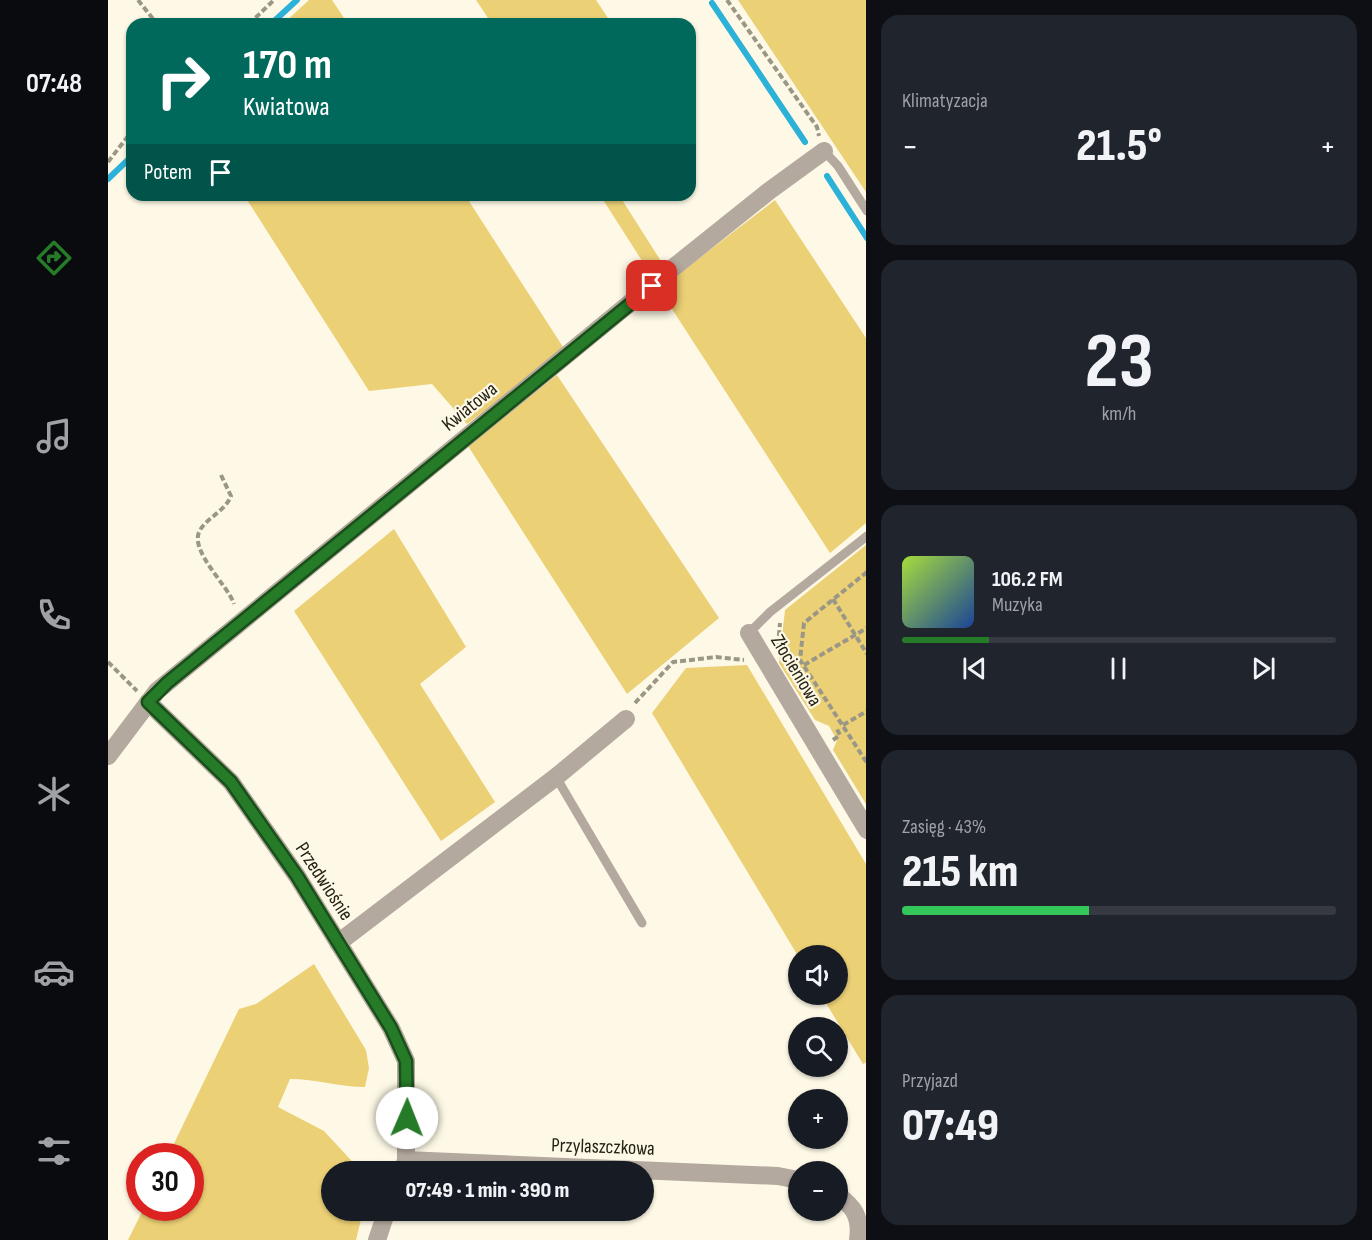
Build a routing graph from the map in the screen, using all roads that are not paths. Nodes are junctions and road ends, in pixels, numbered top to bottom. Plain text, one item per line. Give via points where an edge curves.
1 (824, 151) joint
2 (866, 209) edge
3 (866, 537) edge
4 (749, 633) joint
5 (148, 702) junction
6 (626, 719) road end
7 (108, 756) edge
8 (556, 777) junction
9 (866, 829) edge
10 (642, 923) dead end
11 (339, 943) junction
12 (404, 1161) edge
13 (654, 1173) edge
14 (788, 1178) edge
15 (848, 1205) edge
16 (383, 1221) edge
17 (377, 1240) edge
18 (858, 1240) edge

1 - 2 lane
1 - 5 street, Kwiatowa via 669,271
3 - 4 lane, Złocieniowa
4 - 9 street, Złocieniowa
5 - 7 street, Kwiatowa
5 - 11 street, Przedwiośnie via 231,782
6 - 8 street
8 - 10 lane
8 - 11 street
11 - 12 street, Przedwiośnie via 391,1028 406,1061
13 - 14 street, Przylaszczkowa
15 - 18 street via 857,1213
16 - 17 street

